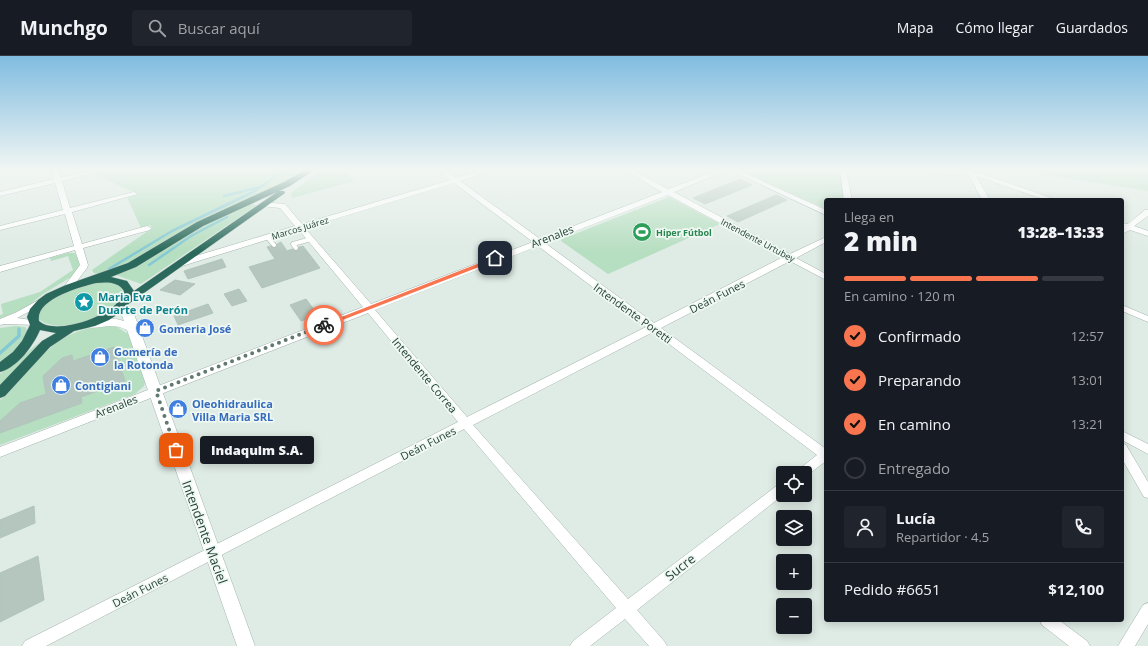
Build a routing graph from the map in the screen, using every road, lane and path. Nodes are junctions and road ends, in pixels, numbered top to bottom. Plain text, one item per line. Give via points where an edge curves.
1 (63, 198) edge
2 (120, 198) edge
3 (258, 198) edge
4 (275, 198) edge
5 (399, 198) edge
6 (478, 198) edge
7 (653, 198) edge
8 (677, 198) edge
9 (794, 198) edge
10 (252, 200) junction
11 (265, 204) junction
12 (67, 211) junction
13 (824, 211) edge
14 (1148, 212) edge
15 (1125, 226) edge
16 (0, 228) edge
17 (147, 228) dead end
18 (301, 228) junction
19 (1148, 234) edge
20 (268, 238) junction
21 (311, 239) junction
22 (824, 240) edge
23 (537, 242) junction
24 (274, 245) dead end
25 (78, 247) junction
26 (296, 248) dead end
27 (791, 258) junction
28 (179, 264) junction
29 (0, 269) edge
30 (824, 276) edge
31 (89, 281) junction
32 (67, 288) junction
33 (48, 298) junction
34 (123, 304) junction
35 (369, 308) junction
36 (1124, 309) edge
37 (1148, 320) edge
38 (0, 322) edge
39 (36, 324) junction
40 (82, 326) junction
41 (132, 328) junction
42 (654, 328) junction
43 (0, 368) edge
44 (156, 391) junction
45 (0, 393) edge
46 (466, 424) junction
47 (1124, 437) edge
48 (1148, 449) edge
49 (1124, 451) edge
50 (0, 452) edge
51 (824, 454) edge
52 (824, 456) edge
53 (811, 466) edge
54 (776, 493) edge
55 (1148, 493) edge
56 (212, 553) junction
57 (627, 608) junction
58 (1148, 610) edge
59 (1050, 622) edge
60 (30, 646) edge
61 (246, 646) edge
62 (578, 646) edge
63 (659, 646) edge
64 (1082, 646) edge
65 (1126, 646) edge

1 - 12 street
2 - 12 street
3 - 10 highway
4 - 11 highway
5 - 18 street, Marcos Juárez
6 - 23 street, Intendente Poretti
7 - 23 street, Arenales
8 - 27 street, Intendente Urtubey
9 - 13 street
10 - 11 highway
10 - 31 highway via 200,224 132,265
11 - 18 street, Intendente Correa via 282,206
11 - 28 highway
12 - 16 street
12 - 25 street
14 - 15 street
15 - 19 street
17 - 25 street
18 - 20 street, Marcos Juárez
18 - 21 street, Intendente Correa
20 - 24 lane
20 - 28 street, Marcos Juárez
21 - 26 lane via 293,244
21 - 35 street, Intendente Correa
22 - 27 street, Deán Funes
23 - 35 street, Arenales
23 - 42 street, Intendente Poretti
25 - 29 street
25 - 32 street via 84,268
27 - 30 street, Intendente Urtubey
27 - 42 street, Deán Funes
28 - 34 highway
31 - 32 highway
31 - 34 highway via 111,280 125,284 129,294
32 - 33 highway
33 - 38 street
33 - 39 highway via 38,305 33,313 32,317
34 - 40 highway via 106,316
34 - 41 main road, Intendente Maciel
35 - 44 street, Arenales
35 - 46 street, Intendente Correa
36 - 37 street
38 - 39 street via 24,321
39 - 40 highway via 51,329
39 - 43 highway via 27,344
40 - 41 main road via 113,322
40 - 45 highway via 60,334 46,344
41 - 44 main road, Intendente Maciel
42 - 46 street, Deán Funes
42 - 51 street, Intendente Poretti
44 - 50 street, Arenales
44 - 56 main road, Intendente Maciel
46 - 56 street, Deán Funes
46 - 57 street, Intendente Correa
47 - 48 street
49 - 55 street
52 - 53 street
54 - 57 street, Sucre
56 - 60 street, Deán Funes
56 - 61 main road, Intendente Maciel
57 - 62 street, Sucre
57 - 63 street, Intendente Correa
58 - 65 street
59 - 64 street

